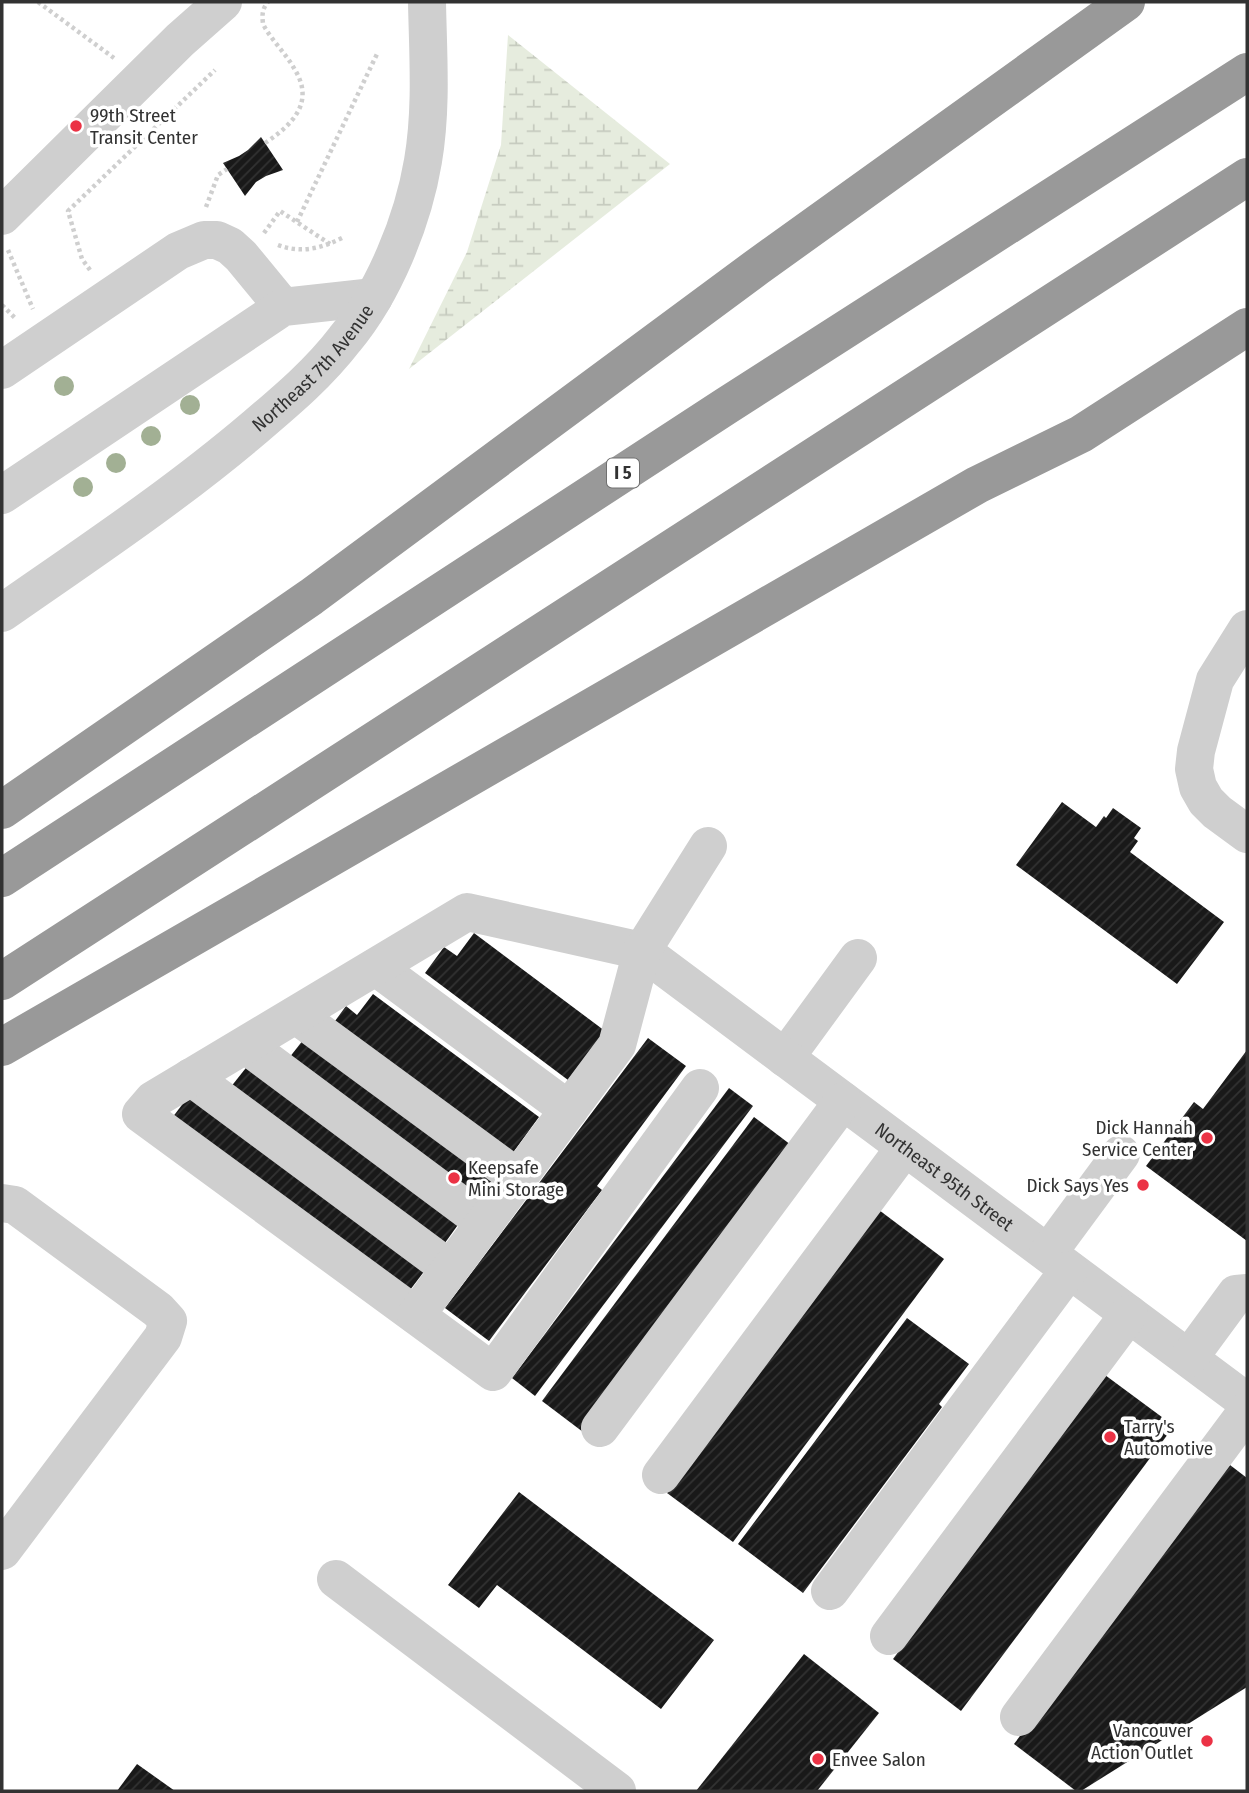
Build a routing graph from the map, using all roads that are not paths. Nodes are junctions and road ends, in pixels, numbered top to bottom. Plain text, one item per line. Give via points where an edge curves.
1 (223, 2) edge
2 (427, 2) edge
3 (1126, 2) edge
4 (1247, 72) edge
5 (1247, 177) edge
6 (3, 229) edge
7 (374, 297) junction
8 (283, 306) junction
9 (1247, 327) edge
10 (2, 370) edge
11 (2, 495) edge
12 (2, 613) edge
13 (1247, 629) edge
14 (2, 810) edge
15 (1247, 834) edge
16 (708, 846) dead end
17 (2, 878) edge
18 (642, 951) junction
19 (858, 958) dead end
20 (376, 967) junction
21 (2, 981) edge
22 (296, 1015) junction
23 (246, 1045) junction
24 (2, 1046) edge
25 (785, 1058) junction
26 (191, 1077) junction
27 (700, 1088) dead end
28 (843, 1101) junction
29 (569, 1110) junction
30 (905, 1147) junction
31 (1121, 1154) dead end
32 (518, 1178) junction
33 (2, 1203) edge
34 (485, 1223) junction
35 (1059, 1261) junction
36 (450, 1269) junction
37 (1247, 1293) edge
38 (1129, 1314) junction
39 (416, 1315) junction
40 (1189, 1358) junction
41 (1247, 1402) edge
42 (1247, 1411) edge
43 (600, 1428) dead end
44 (661, 1475) dead end
45 (2, 1551) edge
46 (335, 1579) dead end
47 (830, 1591) dead end
48 (889, 1636) dead end
49 (1019, 1717) dead end
50 (618, 1791) edge

1 - 6 street via 139,80
2 - 7 street, Northeast 7th Avenue via 429,86 423,163 394,258
3 - 14 highway via 757,267 311,597
4 - 17 highway, I 5
5 - 21 highway
7 - 8 street
7 - 12 street, Northeast 7th Avenue via 321,368 250,432 151,509
8 - 10 street via 230,246 204,240 178,251
8 - 11 street
9 - 24 highway via 1081,434 977,485
13 - 15 street via 1215,680 1194,769 1206,801
16 - 18 street
18 - 20 street via 467,912
18 - 25 street, Northeast 95th Street
18 - 29 street via 617,1045
19 - 25 street
20 - 22 street
20 - 29 street
22 - 23 street
22 - 32 street
23 - 26 street
23 - 34 street
25 - 28 street, Northeast 95th Street
26 - 36 street
26 - 39 street via 153,1100 141,1114
27 - 39 street via 493,1372
28 - 30 street, Northeast 95th Street
28 - 43 street
29 - 32 street
30 - 35 street, Northeast 95th Street
30 - 44 street
31 - 35 street
32 - 34 street
33 - 45 street via 15,1205 168,1321 163,1337
34 - 36 street
35 - 38 street, Northeast 95th Street
35 - 47 street
36 - 39 street
37 - 40 street via 1236,1294
38 - 40 street, Northeast 95th Street
38 - 48 street
40 - 41 street, Northeast 95th Street
42 - 49 street
46 - 50 street

